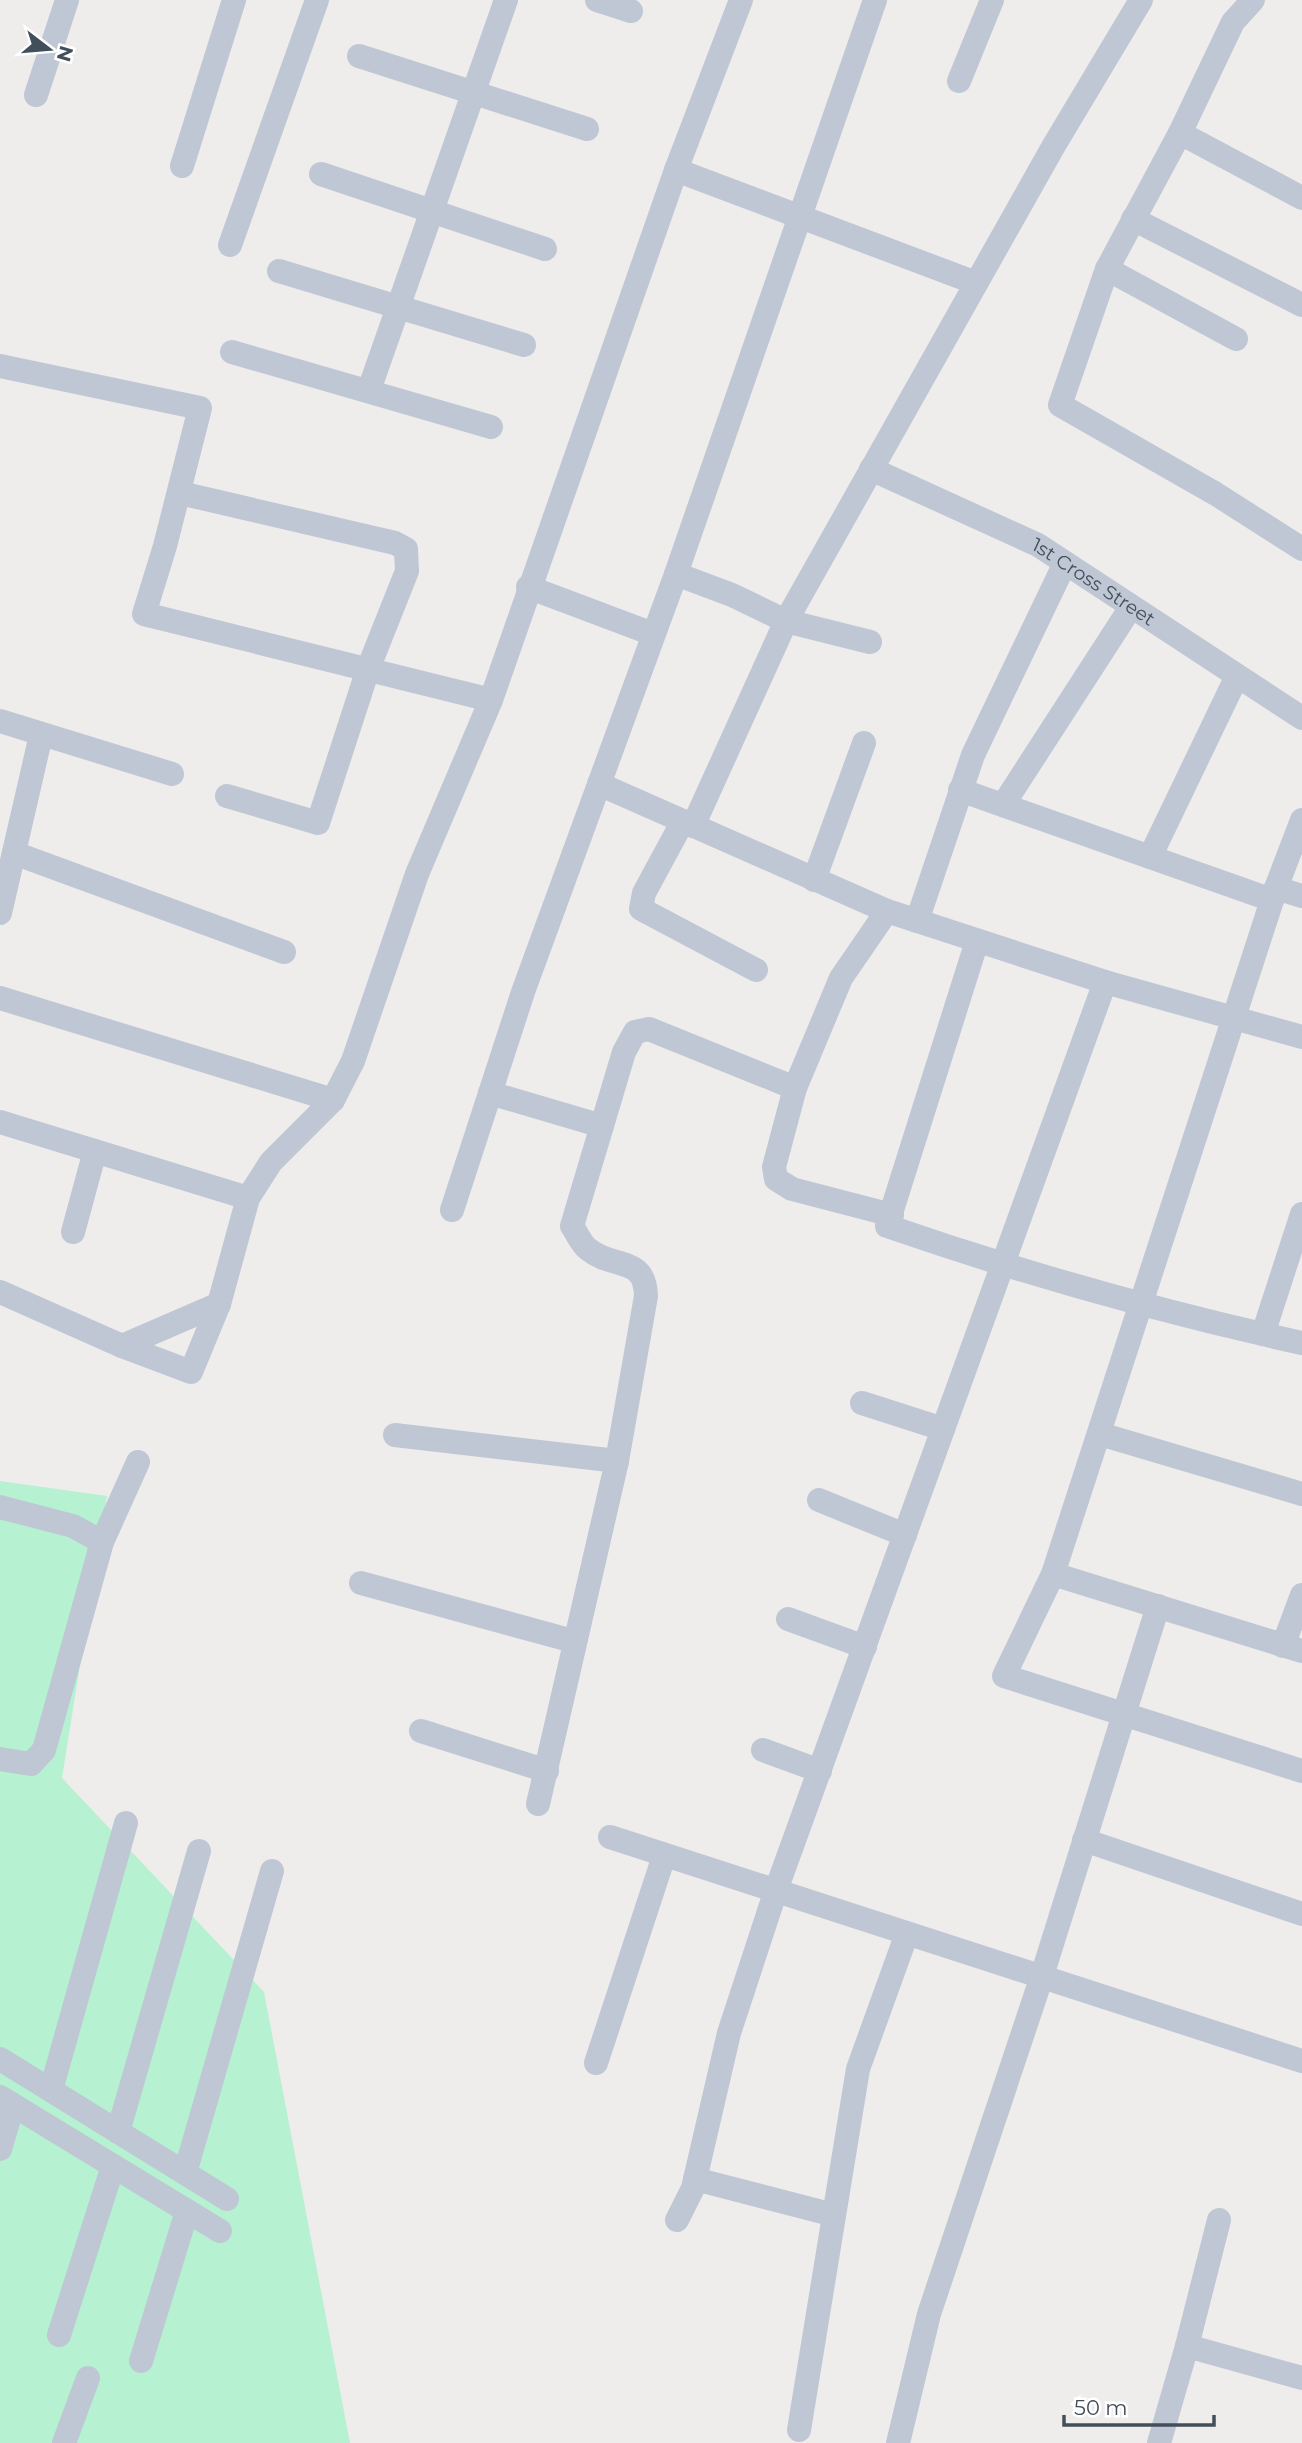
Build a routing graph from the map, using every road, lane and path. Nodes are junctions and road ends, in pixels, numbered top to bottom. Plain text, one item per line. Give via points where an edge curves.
1 (67, 0) edge
2 (234, 0) edge
3 (317, 0) edge
4 (506, 0) edge
5 (597, 0) edge
6 (741, 0) edge
7 (875, 0) edge
8 (992, 0) edge
9 (1141, 0) edge
10 (1253, 0) edge
11 (631, 12) dead end
12 (359, 56) dead end
13 (959, 81) dead end
14 (473, 91) junction
15 (36, 96) dead end
16 (587, 130) dead end
17 (1180, 133) junction
18 (182, 166) dead end
19 (676, 170) junction
20 (321, 174) dead end
21 (1302, 198) edge
22 (431, 212) junction
23 (799, 217) junction
24 (1133, 219) junction
25 (230, 245) dead end
26 (545, 249) dead end
27 (1107, 269) junction
28 (279, 271) dead end
29 (975, 284) junction
30 (398, 306) junction
31 (1302, 306) edge
32 (1236, 339) dead end
33 (524, 345) dead end
34 (232, 352) dead end
35 (0, 366) edge
36 (369, 390) junction
37 (491, 427) dead end
38 (871, 469) junction
39 (180, 493) junction
40 (1302, 549) edge
41 (1065, 563) junction
42 (676, 574) junction
43 (528, 587) junction
44 (1131, 607) junction
45 (786, 621) junction
46 (653, 634) junction
47 (870, 642) dead end
48 (369, 669) junction
49 (1237, 676) junction
50 (491, 700) junction
51 (1302, 718) edge
52 (0, 721) edge
53 (41, 735) junction
54 (864, 743) dead end
55 (173, 775) dead end
56 (599, 784) junction
57 (960, 790) junction
58 (227, 796) dead end
59 (1003, 804) junction
60 (1302, 820) edge
61 (688, 824) junction
62 (13, 853) junction
63 (1150, 857) junction
64 (814, 880) junction
65 (1274, 894) junction
66 (1302, 895) edge
67 (887, 911) junction
68 (0, 913) edge
69 (917, 921) junction
70 (977, 941) junction
71 (284, 951) dead end
72 (756, 971) dead end
73 (1105, 982) junction
74 (0, 998) edge
75 (1236, 1019) junction
76 (1302, 1037) edge
77 (795, 1088) junction
78 (490, 1093) junction
79 (333, 1100) junction
80 (0, 1122) edge
81 (601, 1126) junction
82 (95, 1151) junction
83 (248, 1198) junction
84 (452, 1210) dead end
85 (1302, 1214) edge
86 (892, 1215) junction
87 (73, 1232) dead end
88 (1002, 1266) junction
89 (0, 1292) edge
90 (219, 1304) junction
91 (1142, 1305) junction
92 (1262, 1334) junction
93 (1302, 1343) edge
94 (122, 1346) junction
95 (862, 1403) dead end
96 (943, 1429) junction
97 (1100, 1434) junction
98 (395, 1435) dead end
99 (617, 1461) junction
100 (138, 1462) dead end
101 (1302, 1494) edge
102 (819, 1500) dead end
103 (0, 1507) edge
104 (905, 1535) junction
105 (102, 1542) junction
106 (1053, 1574) junction
107 (361, 1583) dead end
108 (1302, 1595) edge
109 (1158, 1606) junction
110 (788, 1619) dead end
111 (573, 1641) junction
112 (864, 1647) junction
113 (1293, 1649) edge
114 (1123, 1715) junction
115 (421, 1731) dead end
116 (762, 1750) dead end
117 (0, 1759) edge
118 (820, 1770) junction
119 (547, 1771) junction
120 (1302, 1771) edge
121 (538, 1804) dead end
122 (126, 1823) dead end
123 (610, 1837) dead end
124 (1084, 1840) junction
125 (199, 1851) dead end
126 (664, 1856) junction
127 (272, 1871) dead end
128 (775, 1893) junction
129 (1302, 1914) edge
130 (906, 1936) junction
131 (1041, 1979) junction
132 (0, 2059) edge
133 (1302, 2061) edge
134 (596, 2063) dead end
135 (51, 2090) junction
136 (7, 2101) edge
137 (118, 2132) junction
138 (0, 2149) edge
139 (113, 2165) junction
140 (185, 2173) junction
141 (695, 2179) junction
142 (227, 2199) dead end
143 (187, 2211) junction
144 (834, 2215) junction
145 (1219, 2220) dead end
146 (677, 2221) dead end
147 (220, 2231) dead end
148 (60, 2335) dead end
149 (1187, 2346) junction
150 (141, 2361) dead end
151 (88, 2378) dead end
152 (1302, 2378) edge
153 (799, 2430) dead end
154 (64, 2443) edge
155 (898, 2443) edge
156 (1158, 2443) edge

1 - 15 street
2 - 18 street
3 - 25 street
4 - 14 street
5 - 11 street
6 - 19 street
7 - 23 street
8 - 13 street
9 - 29 street
10 - 17 street via 1233,22
12 - 14 street
14 - 16 street
14 - 22 street
17 - 21 street
17 - 24 street
19 - 23 street
19 - 43 street
20 - 22 street
22 - 26 street
22 - 30 street
23 - 29 street
23 - 42 street
24 - 27 street
24 - 31 street
27 - 32 street
27 - 40 street via 1060,405
28 - 30 street
29 - 38 street
30 - 33 street
30 - 36 street
34 - 36 street
35 - 39 street via 201,408
36 - 37 street
38 - 41 street, 1st Cross Street via 1038,545
38 - 45 street
39 - 48 street via 144,614
39 - 48 street via 406,549 407,571
41 - 44 street, 1st Cross Street
41 - 57 street
42 - 45 street
42 - 46 street
43 - 46 street
43 - 50 street
44 - 49 street, 1st Cross Street
44 - 59 street
45 - 47 street
45 - 61 street
46 - 56 street
48 - 50 street
48 - 58 street via 318,823
49 - 51 street, 1st Cross Street
49 - 63 street
50 - 79 street via 417,874 353,1061
52 - 53 street
53 - 55 street
53 - 62 street
54 - 64 street
56 - 61 street
56 - 78 street
57 - 59 street
57 - 69 street
59 - 63 street
60 - 65 street
61 - 64 street
61 - 72 street via 644,893 641,909
62 - 68 street
62 - 71 street
63 - 65 street
64 - 67 street
65 - 66 street
65 - 75 street
67 - 69 street
67 - 77 street via 841,978
69 - 70 street
70 - 73 street
70 - 86 street
73 - 75 street
73 - 88 street
74 - 79 street
75 - 76 street
75 - 91 street
77 - 81 street via 649,1029 635,1032 624,1052
77 - 86 street via 774,1167 776,1179 792,1189
78 - 81 street
78 - 84 street
79 - 83 street via 271,1162
80 - 82 street
81 - 99 street via 572,1226 596,1254 635,1268 646,1282
82 - 83 street
82 - 87 street
83 - 90 street
85 - 92 street
86 - 88 street via 887,1226
88 - 91 street
88 - 96 street
89 - 94 street
90 - 94 street
90 - 94 street via 191,1372
91 - 92 street
91 - 97 street
92 - 93 street
95 - 96 street
96 - 104 street
97 - 101 street
97 - 106 street
98 - 99 street
99 - 111 street
100 - 105 street
102 - 104 street
103 - 105 street via 73,1526
104 - 112 street
105 - 117 street via 44,1750 31,1764
106 - 109 street
106 - 114 street via 1004,1676
107 - 111 street
108 - 113 street
109 - 113 street
109 - 114 street
110 - 112 street
111 - 119 street
112 - 118 street
114 - 120 street
114 - 124 street
115 - 119 street
116 - 118 street
118 - 128 street
119 - 121 street
122 - 135 street
123 - 126 street
124 - 129 street
124 - 131 street
125 - 137 street
126 - 128 street
126 - 134 street
127 - 140 street
128 - 130 street
128 - 141 street via 729,2033
130 - 131 street
130 - 144 street via 858,2069
131 - 133 street
131 - 155 street via 929,2314
132 - 135 street
135 - 137 street
136 - 138 street
136 - 139 street
137 - 140 street
139 - 143 street
139 - 148 street
140 - 142 street
141 - 144 street
141 - 146 street
143 - 147 street
143 - 150 street
144 - 153 street
145 - 149 street
149 - 152 street
149 - 156 street
151 - 154 street

